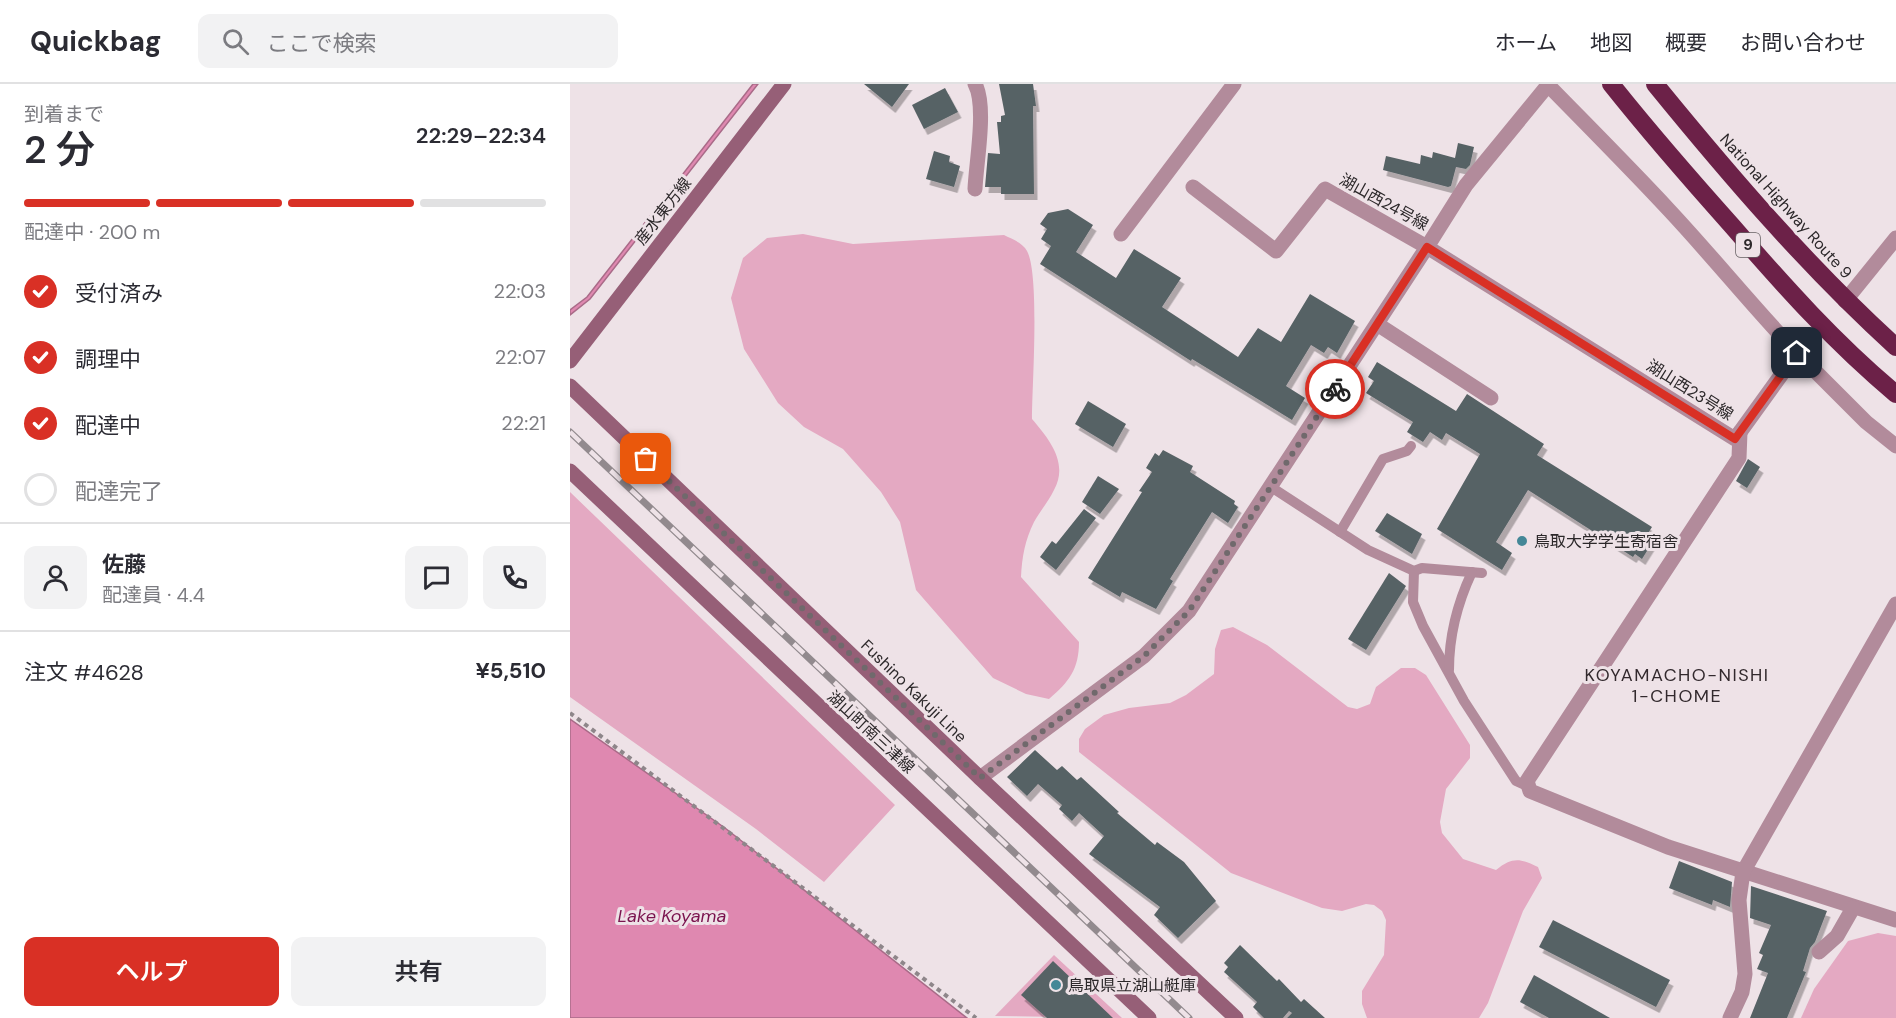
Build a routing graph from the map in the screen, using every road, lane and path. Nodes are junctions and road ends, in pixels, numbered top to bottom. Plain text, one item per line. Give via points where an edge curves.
1 (784, 84) edge
2 (975, 84) edge
3 (1234, 84) edge
4 (1611, 84) edge
5 (1655, 84) edge
6 (1547, 85) edge
7 (1193, 187) dead end
8 (975, 189) dead end
9 (1121, 234) dead end
10 (1896, 238) edge
11 (1427, 247) junction
12 (1845, 301) junction
13 (1377, 324) junction
14 (1896, 347) edge
15 (1797, 353) junction
16 (570, 361) edge
17 (570, 386) edge
18 (1896, 394) edge
19 (1491, 398) dead end
20 (1740, 432) junction
21 (1411, 446) dead end
22 (1896, 446) edge
23 (570, 471) edge
24 (1271, 486) junction
25 (1340, 532) junction
26 (1414, 571) junction
27 (1896, 604) edge
28 (1449, 673) junction
29 (570, 713) edge
30 (980, 778) junction
31 (1529, 787) junction
32 (1743, 872) junction
33 (1853, 908) junction
34 (1896, 920) edge
35 (1819, 952) dead end
36 (976, 1018) edge
37 (1149, 1018) edge
38 (1236, 1018) edge
39 (1730, 1018) edge

1 - 16 street, 産水東方線
2 - 8 street via 979,115
3 - 9 street
4 - 18 highway, 9 via 1767,267 1860,364
5 - 12 highway, National Highway Route 9 / 9
6 - 11 street via 1466,185
6 - 15 street via 1670,211
7 - 11 street, 湖山西24号線 via 1276,250 1325,189
10 - 12 street
11 - 13 street
11 - 20 street, 湖山西23号線 via 1735,439
12 - 14 highway, National Highway Route 9 / 9
13 - 19 street
13 - 24 street
15 - 20 street, 湖山西23号線
15 - 22 street via 1866,422
17 - 30 street, Fushino Kakuji Line
20 - 31 street via 1739,458 1527,781
21 - 25 lane via 1383,459
23 - 37 street, 湖山町南三津線
24 - 25 lane
24 - 30 street via 1189,611 1144,656
25 - 26 lane
26 - 28 lane via 1413,602
26 - 28 lane via 1422,568 1477,572 1459,600 1452,628
27 - 32 street
28 - 31 lane via 1516,781
29 - 36 path
30 - 38 street, Fushino Kakuji Line
31 - 32 street via 1530,791 1668,847
32 - 33 street
32 - 39 street via 1739,900 1745,974
33 - 34 street
33 - 35 street via 1837,936

